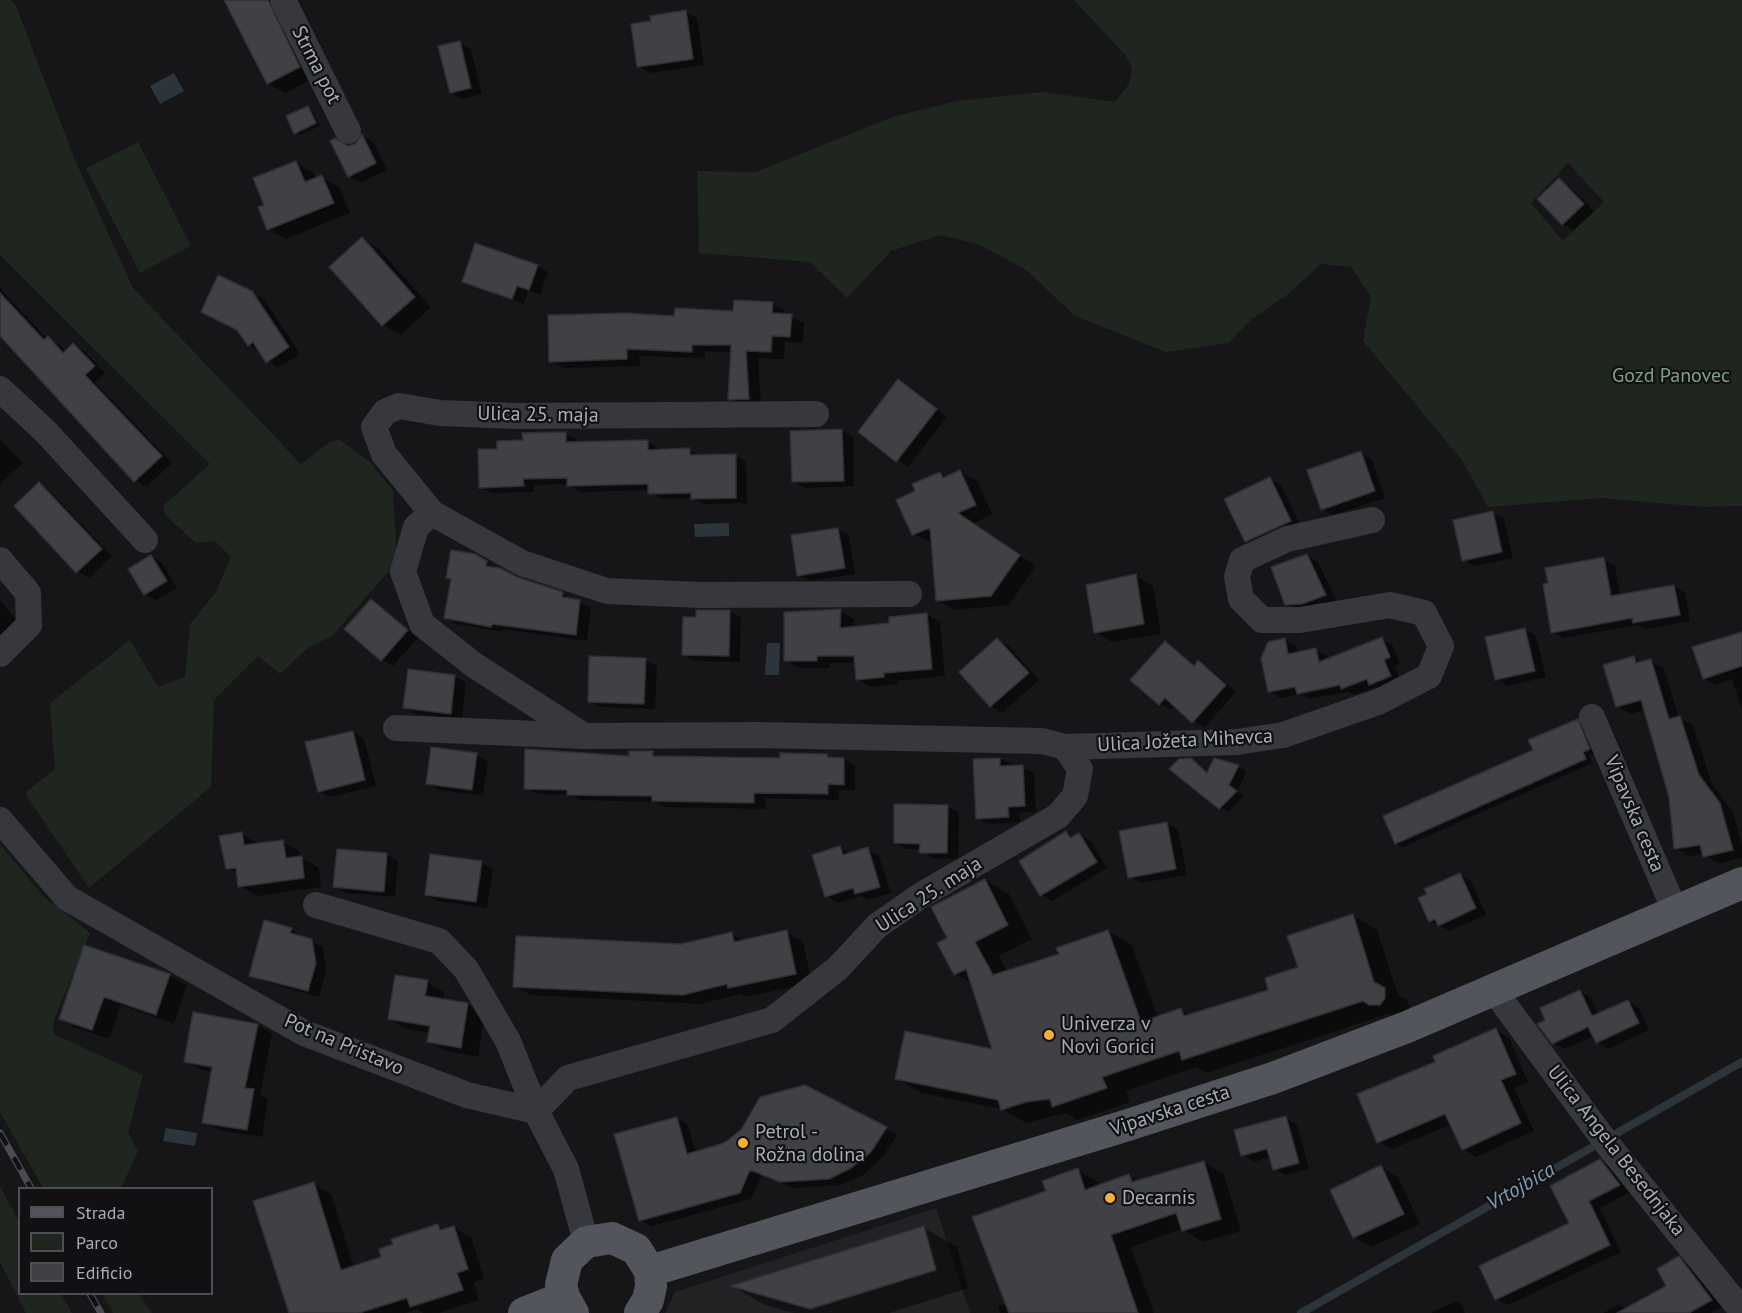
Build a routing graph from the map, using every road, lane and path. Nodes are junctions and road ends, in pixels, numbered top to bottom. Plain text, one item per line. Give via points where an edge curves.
1 (283, 0) edge
2 (348, 131) dead end
3 (0, 389) edge
4 (816, 414) dead end
5 (432, 513) junction
6 (1372, 520) dead end
7 (145, 540) dead end
8 (0, 560) edge
9 (909, 594) dead end
10 (0, 654) edge
11 (1592, 717) dead end
12 (396, 728) dead end
13 (584, 736) junction
14 (1065, 747) junction
15 (0, 820) edge
16 (1742, 883) edge
17 (316, 905) dead end
18 (1675, 912) junction
19 (1493, 990) junction
20 (536, 1111) junction
21 (586, 1242) junction
22 (650, 1271) junction
23 (569, 1305) edge
24 (1742, 1311) edge
25 (524, 1313) edge
26 (640, 1313) edge

1 - 2 street, Strma pot
3 - 7 street via 46,432
4 - 5 street, Ulica 25. maja via 515,416 440,413 399,406 385,412 374,427 384,454
5 - 9 street, Ulica 25. maja via 522,563 607,591 699,595
5 - 13 street via 416,527 403,572 422,624 474,665
6 - 14 street, Ulica Jožeta Mihevca via 1287,539 1242,560 1237,577 1241,599 1262,620 1300,620 1390,605 1424,613 1441,646 1429,676 1378,702 1283,735 1237,742
8 - 10 street via 28,593 29,625
11 - 18 street, Vipavska cesta
12 - 13 street
13 - 14 street via 1042,741
14 - 20 street, Ulica 25. maja via 1080,769 1075,796 1058,816 923,894 877,926 838,968 772,1020 568,1078
15 - 20 street, Pot na Pristavo via 67,898 304,1033 467,1095
16 - 18 main road, Vipavska cesta
17 - 20 street via 440,941 466,969 508,1041
18 - 19 main road, Vipavska cesta
19 - 22 main road, Vipavska cesta via 1262,1081
19 - 24 street, Ulica Angela Besednjaka via 1601,1135
20 - 21 street via 566,1169
21 - 22 main road via 612,1238 625,1241 645,1259
21 - 23 main road via 567,1260 561,1285
22 - 26 main road via 648,1300
23 - 25 main road

